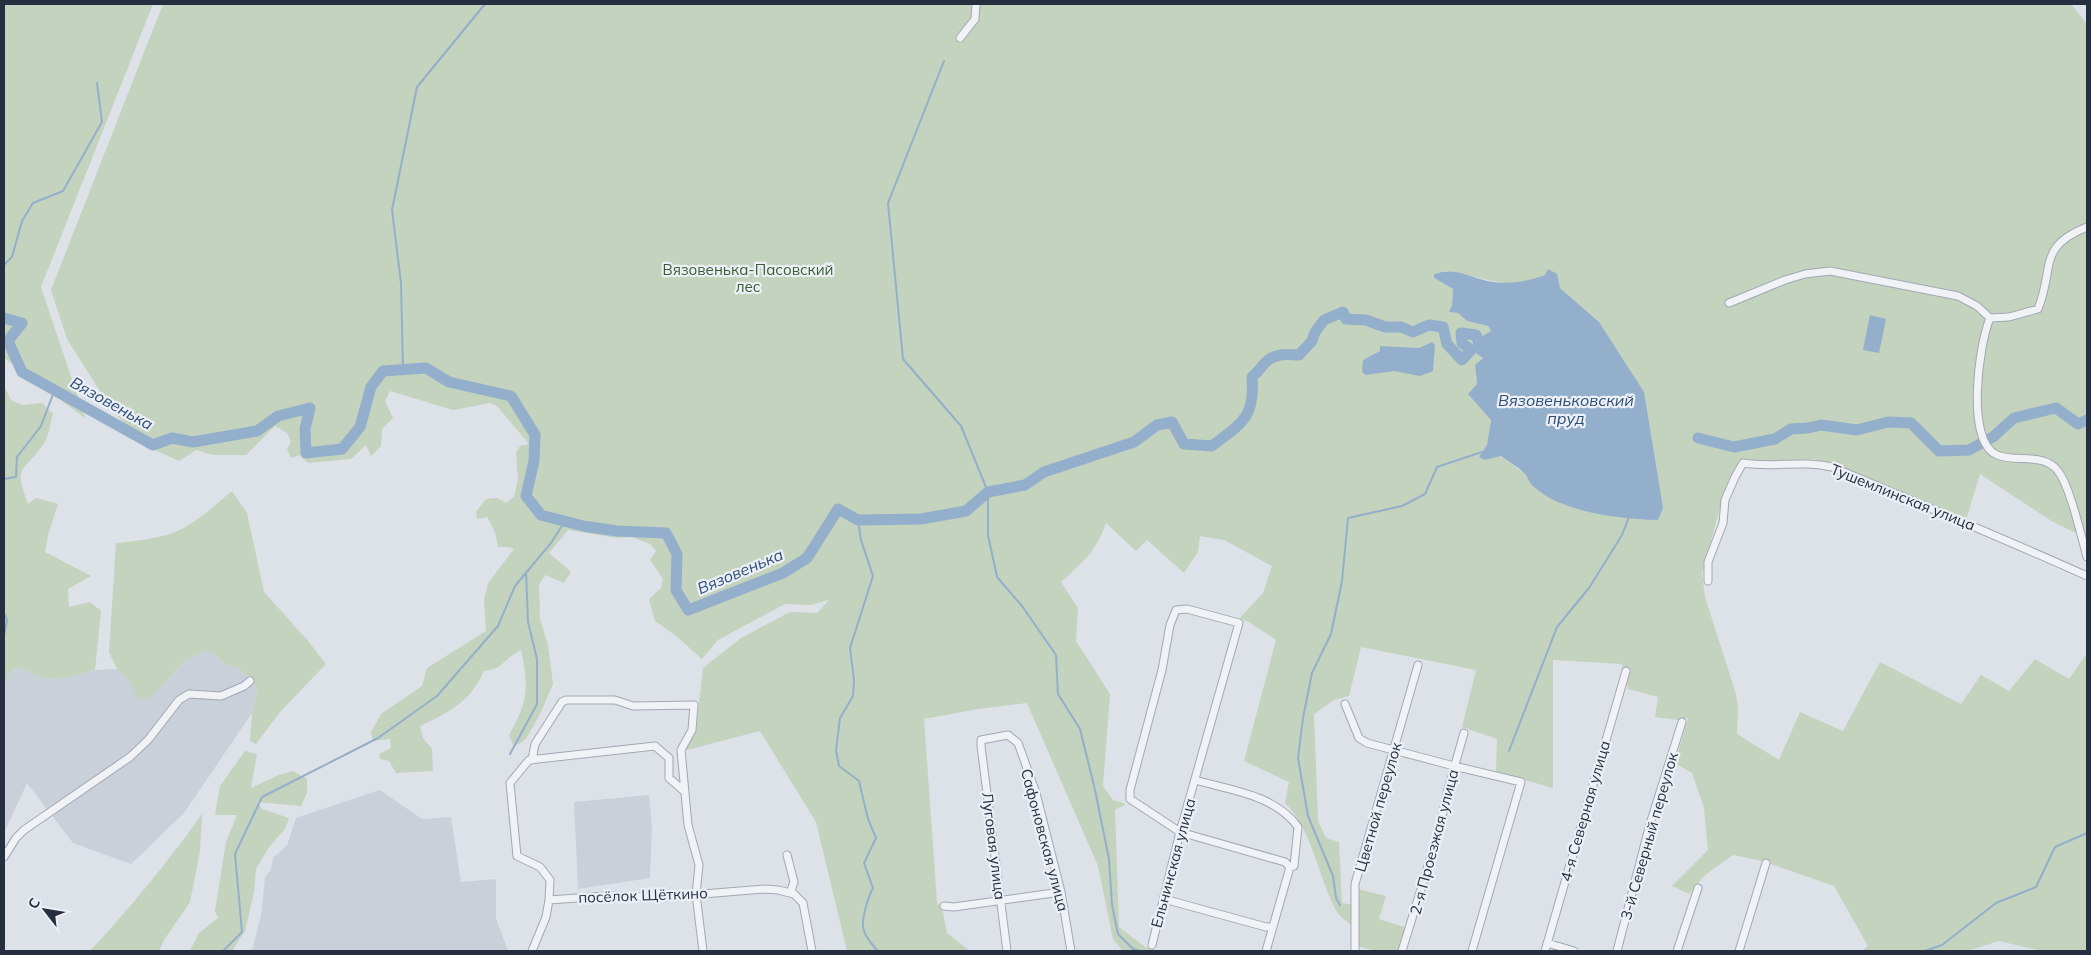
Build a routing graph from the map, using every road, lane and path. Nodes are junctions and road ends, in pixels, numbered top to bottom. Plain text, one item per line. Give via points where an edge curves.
1 (976, 4) edge
2 (960, 38) dead end
3 (2087, 227) edge
4 (1729, 303) dead end
5 (1990, 318) junction
6 (2087, 557) edge
7 (2087, 576) edge
8 (1708, 581) dead end
9 (1418, 666) dead end
10 (1626, 671) dead end
11 (250, 681) dead end
12 (1345, 704) dead end
13 (1682, 722) dead end
14 (1464, 733) dead end
15 (981, 740) joint
16 (1394, 750) junction
17 (532, 760) junction
18 (1454, 766) junction
19 (1195, 780) junction
20 (684, 791) junction
21 (1180, 832) junction
22 (787, 855) dead end
23 (4, 857) edge
24 (1766, 864) dead end
25 (1290, 867) junction
26 (1698, 888) dead end
27 (1061, 892) junction
28 (790, 893) junction
29 (696, 894) junction
30 (1164, 899) junction
31 (549, 900) junction
32 (1001, 900) junction
33 (944, 906) dead end
34 (1274, 927) junction
35 (1547, 943) junction
36 (1152, 945) dead end
37 (532, 951) edge
38 (703, 951) edge
39 (812, 951) edge
40 (1007, 951) edge
41 (1071, 951) edge
42 (1266, 951) edge
43 (1355, 951) edge
44 (1402, 951) edge
45 (1472, 951) edge
46 (1545, 951) edge
47 (1574, 951) edge
48 (1617, 951) edge
49 (1677, 951) edge
50 (1739, 951) edge

1 - 2 street via 975,19
3 - 5 street via 2056,244 2050,256 2038,309 2010,317
4 - 5 street via 1785,280 1830,271 1958,296 1978,306
5 - 6 street via 1984,332 1980,361 1978,395 1982,437 1999,456 2047,462 2058,469
7 - 8 street, Тушемлинская улица via 1832,467 1814,463 1760,466 1743,463 1725,500 1723,523 1708,562
9 - 16 street, Цветной переулок
10 - 35 street, 4-я Северная улица
11 - 23 street via 221,696 189,694 179,700 148,740 130,757 24,830
12 - 16 street via 1359,738
13 - 48 street, 3-й Северный переулок via 1650,824
14 - 18 street, 2-я Проезжая улица
15 - 27 street, Сафоновская улица via 1008,735 1018,743 1036,793
15 - 32 street, Луговая улица
16 - 18 street
16 - 43 street, Цветной переулок via 1355,884
17 - 20 street via 655,746 669,758 669,778
17 - 20 street via 535,744 566,700 615,700 634,706 694,705 692,730 681,750
17 - 31 street via 510,783 517,856 540,868 550,880
18 - 44 street, 2-я Проезжая улица via 1440,827
18 - 45 street via 1521,782
19 - 21 street, Ельнинская улица
19 - 21 street, Ельнинская улица via 1239,623 1187,609 1176,610 1170,624 1162,670 1130,790 1130,799
19 - 25 street, Ельнинская улица via 1274,804 1291,816 1298,827 1294,866
20 - 29 street via 688,826 699,865
21 - 25 street via 1285,862
21 - 30 street, Ельнинская улица
22 - 28 street via 794,882
24 - 50 street
25 - 34 street, Ельнинская улица
26 - 49 street
27 - 32 street
27 - 41 street, Сафоновская улица
28 - 29 street, посёлок Щёткино via 765,889
28 - 39 street via 803,903
29 - 31 street, посёлок Щёткино
29 - 38 street
30 - 34 street
30 - 36 street, Ельнинская улица
31 - 37 street
32 - 33 street
32 - 40 street, Луговая улица
34 - 42 street, Ельнинская улица
35 - 46 street, 4-я Северная улица
35 - 47 street

